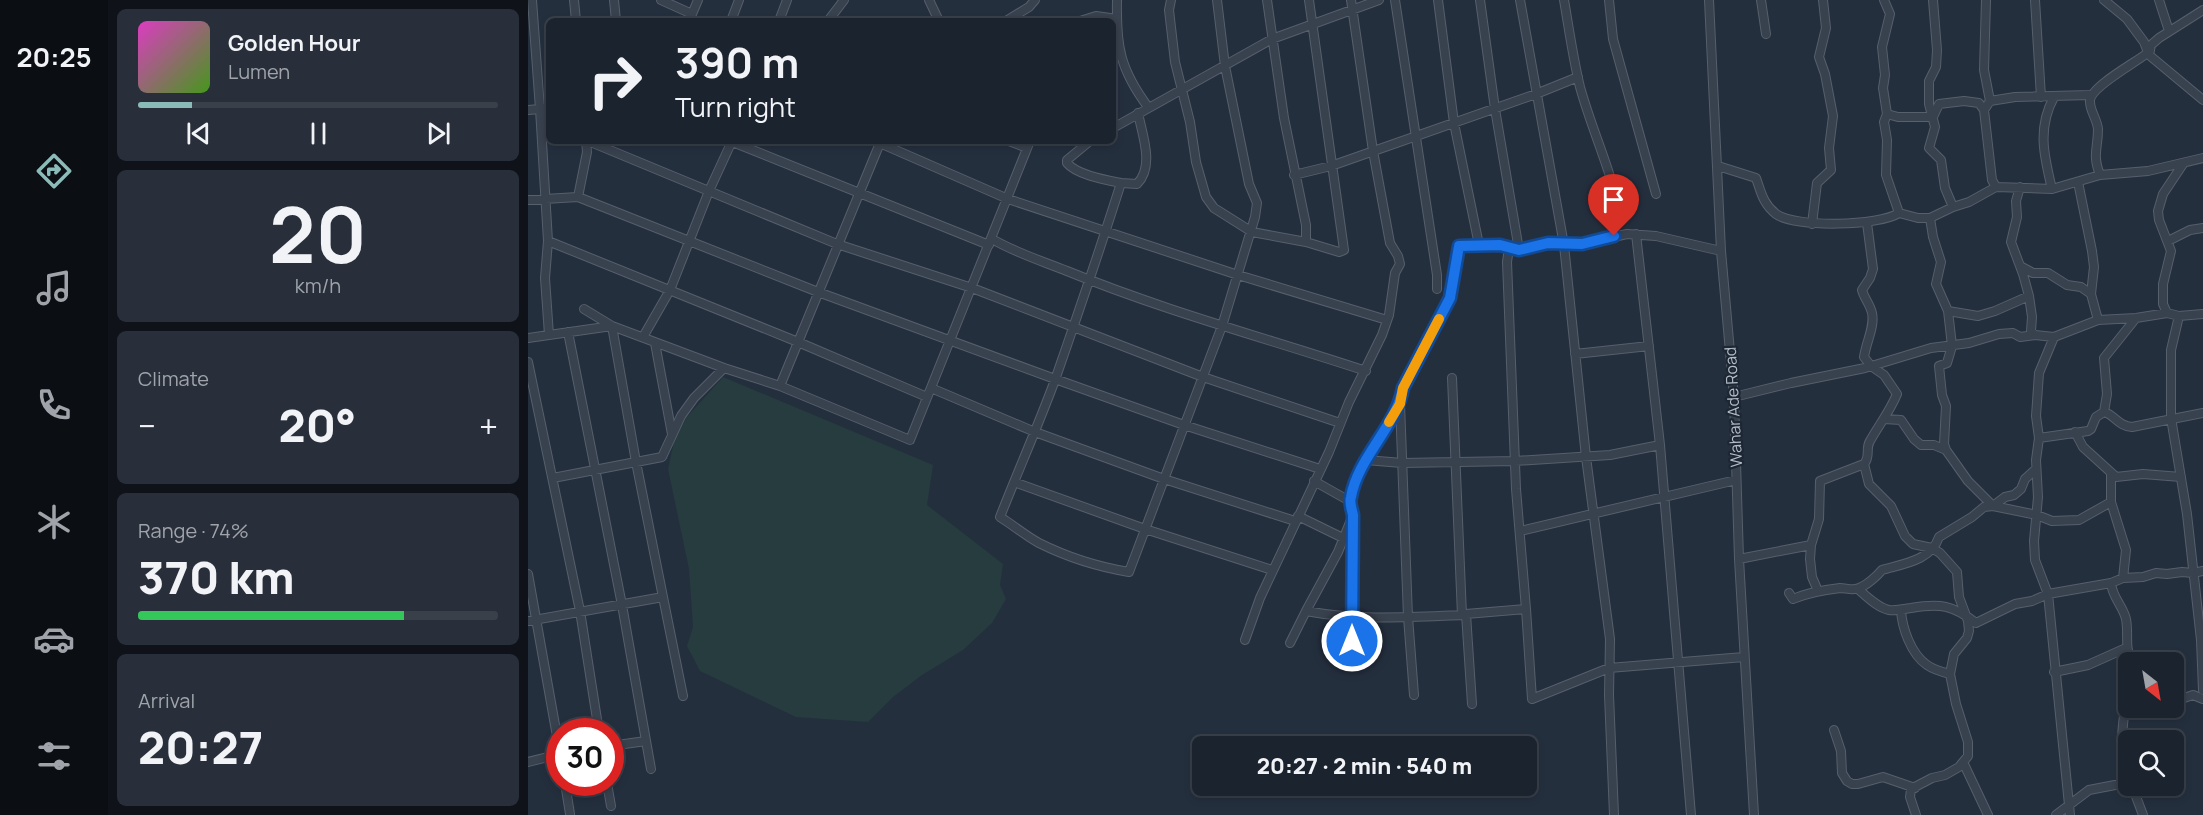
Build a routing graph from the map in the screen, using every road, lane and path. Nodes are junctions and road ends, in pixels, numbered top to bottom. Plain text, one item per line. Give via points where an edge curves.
1 (532, 0) edge
2 (574, 0) edge
3 (614, 0) edge
4 (661, 0) edge
5 (698, 0) edge
6 (739, 0) edge
7 (787, 0) edge
8 (844, 0) edge
9 (929, 0) edge
10 (1035, 0) edge
11 (1117, 0) edge
12 (1171, 0) edge
13 (1217, 0) edge
14 (1267, 0) edge
15 (1309, 0) edge
16 (1379, 0) edge
17 (1395, 0) edge
18 (1438, 0) edge
19 (1480, 0) edge
20 (1520, 0) edge
21 (1564, 0) edge
22 (1609, 0) edge
23 (1709, 0) edge
24 (1761, 0) edge
25 (1823, 0) edge
26 (1884, 0) edge
27 (1933, 0) edge
28 (1986, 0) edge
29 (2035, 0) edge
30 (2104, 0) edge
31 (2159, 0) edge
32 (1351, 4) edge
33 (2203, 10) edge
34 (576, 18) edge
35 (616, 18) edge
36 (690, 18) edge
37 (732, 18) edge
38 (780, 18) edge
39 (830, 18) edge
40 (938, 18) edge
41 (1011, 18) edge
42 (1090, 18) edge
43 (1109, 18) edge
44 (1116, 19) joint
45 (1313, 23) junction
46 (2169, 31) junction
47 (1766, 34) dead end
48 (1272, 39) junction
49 (1116, 45) edge
50 (2149, 55) junction
51 (1225, 66) junction
52 (1578, 77) junction
53 (1181, 88) junction
54 (1536, 94) junction
55 (2091, 95) junction
56 (2041, 97) junction
57 (2054, 97) junction
58 (2203, 100) edge
59 (1990, 101) junction
60 (1148, 107) junction
61 (546, 108) edge
62 (1495, 108) junction
63 (540, 109) junction
64 (528, 110) edge
65 (1984, 111) junction
66 (1138, 113) junction
67 (1887, 114) junction
68 (1933, 117) junction
69 (1454, 123) junction
70 (1116, 126) edge
71 (1417, 136) junction
72 (587, 144) edge
73 (594, 144) edge
74 (730, 144) edge
75 (738, 144) edge
76 (877, 144) edge
77 (883, 144) edge
78 (1086, 144) edge
79 (1028, 145) edge
80 (1373, 151) junction
81 (2203, 158) edge
82 (2183, 164) junction
83 (1331, 166) junction
84 (1718, 166) junction
85 (1294, 175) junction
86 (2100, 175) junction
87 (2078, 182) junction
88 (1121, 183) junction
89 (1996, 187) junction
90 (2020, 187) junction
91 (2052, 189) junction
92 (709, 190) junction
93 (860, 193) junction
94 (1656, 194) dead end
95 (578, 197) junction
96 (545, 199) junction
97 (1008, 199) junction
98 (528, 200) edge
99 (1619, 207) dead end
100 (1953, 207) junction
101 (1899, 213) junction
102 (1930, 218) junction
103 (1867, 223) junction
104 (1812, 224) junction
105 (2203, 228) edge
106 (1105, 232) junction
107 (1252, 232) junction
108 (1636, 234) junction
109 (548, 241) junction
110 (690, 241) junction
111 (2168, 241) junction
112 (990, 242) junction
113 (1306, 242) junction
114 (837, 244) junction
115 (1479, 245) junction
116 (1564, 245) junction
117 (1509, 248) junction
118 (1519, 250) junction
119 (1721, 251) junction
120 (2020, 266) junction
121 (1238, 275) junction
122 (1090, 280) junction
123 (972, 288) junction
124 (1437, 289) dead end
125 (670, 290) junction
126 (818, 292) junction
127 (2091, 294) junction
128 (2029, 296) junction
129 (584, 309) dead end
130 (1948, 311) junction
131 (2167, 313) junction
132 (2203, 314) edge
133 (2179, 316) junction
134 (2136, 318) junction
135 (1387, 320) junction
136 (2098, 320) junction
137 (612, 326) junction
138 (1222, 326) junction
139 (1072, 327) junction
140 (568, 332) junction
141 (2035, 334) junction
142 (549, 335) junction
143 (2054, 336) junction
144 (643, 337) junction
145 (528, 338) edge
146 (950, 340) junction
147 (798, 342) junction
148 (655, 343) junction
149 (1649, 346) junction
150 (1952, 346) junction
151 (1575, 354) junction
152 (528, 362) edge
153 (1871, 366) junction
154 (724, 368) junction
155 (1366, 371) junction
156 (1203, 377) junction
157 (1452, 378) dead end
158 (1055, 379) junction
159 (780, 386) junction
160 (929, 392) junction
161 (1734, 397) junction
162 (1400, 404) junction
163 (2103, 412) junction
164 (2203, 413) edge
165 (2171, 418) junction
166 (1884, 419) junction
167 (1340, 423) junction
168 (1184, 425) junction
169 (1035, 432) junction
170 (2075, 432) junction
171 (672, 434) junction
172 (2039, 438) junction
173 (1659, 445) junction
174 (1946, 450) junction
175 (1586, 457) junction
176 (1366, 460) junction
177 (1456, 461) junction
178 (1515, 461) junction
179 (636, 462) junction
180 (1402, 463) junction
181 (1864, 464) junction
182 (1320, 469) junction
183 (2036, 469) junction
184 (595, 470) junction
185 (2111, 474) junction
186 (2181, 477) junction
187 (553, 478) junction
188 (1164, 479) junction
189 (1736, 480) junction
190 (1314, 481) junction
191 (1014, 482) junction
192 (1664, 497) junction
193 (1350, 498) junction
194 (2111, 502) junction
195 (1994, 506) junction
196 (1594, 514) junction
197 (1353, 515) junction
198 (2037, 515) junction
199 (1296, 519) junction
200 (1144, 528) junction
201 (1520, 531) junction
202 (1343, 538) junction
203 (1811, 545) junction
204 (1932, 548) junction
205 (1738, 559) junction
206 (1272, 570) junction
207 (2203, 571) edge
208 (2193, 573) junction
209 (528, 574) edge
210 (2123, 578) junction
211 (2111, 583) junction
212 (1858, 589) junction
213 (1818, 591) junction
214 (1789, 593) dead end
215 (2048, 594) junction
216 (663, 597) junction
217 (622, 605) junction
218 (1526, 609) junction
219 (1901, 610) junction
220 (580, 611) junction
221 (1306, 611) junction
222 (1464, 615) junction
223 (1967, 616) junction
224 (1408, 617) junction
225 (1352, 618) junction
226 (532, 620) edge
227 (1245, 640) dead end
228 (1352, 641) dead end
229 (1290, 643) dead end
230 (2126, 648) junction
231 (2128, 652) edge
232 (1744, 657) junction
233 (1677, 661) junction
234 (1610, 668) junction
235 (2054, 672) junction
236 (1950, 675) junction
237 (2203, 690) edge
238 (1414, 695) dead end
239 (683, 696) dead end
240 (2184, 698) edge
241 (2203, 699) edge
242 (1472, 704) dead end
243 (552, 718) edge
244 (597, 718) edge
245 (1834, 730) dead end
246 (646, 741) junction
247 (624, 744) edge
248 (546, 758) edge
249 (528, 762) edge
250 (1963, 762) junction
251 (651, 769) dead end
252 (2118, 786) edge
253 (1915, 789) junction
254 (567, 796) edge
255 (609, 796) edge
256 (2135, 796) edge
257 (611, 806) dead end
258 (2070, 811) edge
259 (570, 814) edge
260 (2143, 814) edge
261 (1614, 815) edge
262 (1691, 815) edge
263 (1754, 815) edge
264 (1916, 815) edge
265 (1988, 815) edge
266 (2056, 815) edge
267 (2154, 815) edge

1 - 63 street
2 - 34 street
3 - 35 street
4 - 36 street
5 - 36 street
6 - 37 street
7 - 38 street
8 - 39 street
9 - 40 street
10 - 41 street
11 - 44 street
12 - 53 street via 1169,10
13 - 51 street
14 - 48 street
15 - 45 street
16 - 32 street
17 - 71 street
18 - 69 street
19 - 62 street
20 - 54 street
21 - 52 street
22 - 94 street via 1613,39
23 - 84 street, Wahar Ade Road
24 - 47 street
25 - 104 street via 1826,28 1819,60 1834,120 1830,170 1817,183
26 - 67 street via 1890,14 1882,46
27 - 68 street via 1937,50 1936,67 1929,81
28 - 59 street via 1984,70
29 - 56 street
30 - 50 street via 2127,19
31 - 46 street
32 - 45 street
32 - 80 street
33 - 46 street
42 - 43 street
44 - 49 street
45 - 48 street
45 - 83 street
46 - 50 street via 2151,45
48 - 51 street
48 - 85 street
49 - 60 street via 1131,84
50 - 55 street
50 - 58 street
51 - 53 street
51 - 107 street via 1249,184 1257,203
52 - 54 street
52 - 99 street
53 - 60 street
53 - 107 street via 1206,197 1214,208
54 - 62 street
54 - 116 street
55 - 57 street
55 - 86 street via 2097,123 2094,156
56 - 57 street
56 - 59 street
57 - 91 street via 2042,134
59 - 65 street
60 - 66 street
61 - 63 street
62 - 69 street
62 - 118 street
63 - 64 street
63 - 96 street
65 - 68 street via 1979,103 1964,101 1939,104
65 - 89 street
66 - 70 street
66 - 88 street via 1146,170 1137,183
67 - 68 street
67 - 101 street via 1886,175
68 - 100 street via 1935,131 1929,148 1941,160 1945,188
69 - 71 street
69 - 115 street
71 - 80 street
71 - 124 street
72 - 95 street
73 - 92 street
74 - 92 street
75 - 93 street
76 - 93 street
77 - 97 street
78 - 88 street via 1067,160 1071,168
79 - 97 street
80 - 83 street
80 - 135 street via 1390,243 1400,264
81 - 82 street
82 - 86 street
82 - 111 street via 2159,203 2159,220
83 - 85 street
83 - 113 street via 1344,250
84 - 104 street via 1756,178 1764,203 1778,216
84 - 119 street, Wahar Ade Road
85 - 113 street
86 - 87 street
87 - 91 street
87 - 127 street via 2094,267
88 - 106 street
89 - 90 street
89 - 100 street
90 - 91 street
90 - 120 street via 2011,242
92 - 110 street
92 - 114 street
93 - 112 street
93 - 114 street
95 - 96 street
95 - 110 street
96 - 98 street
96 - 109 street
97 - 106 street
97 - 112 street
100 - 102 street
101 - 102 street
101 - 103 street
102 - 130 street via 1941,262 1936,284
103 - 104 street
103 - 153 street via 1873,269 1862,290 1872,314 1864,357
105 - 111 street
106 - 121 street
106 - 122 street
107 - 113 street
107 - 121 street
108 - 116 street
108 - 119 street
108 - 149 street
109 - 125 street
109 - 142 street via 545,278
110 - 125 street
110 - 126 street
111 - 131 street via 2171,251 2163,295
112 - 122 street
112 - 123 street
114 - 123 street
114 - 126 street
115 - 117 street
115 - 162 street via 1459,246 1450,298 1403,388
116 - 118 street via 1548,243
116 - 151 street
117 - 118 street
117 - 178 street
119 - 161 street, Wahar Ade Road
120 - 127 street via 2033,273 2048,273
120 - 128 street
121 - 135 street
121 - 138 street
122 - 138 street
122 - 139 street
123 - 139 street
123 - 146 street
125 - 144 street
125 - 147 street
126 - 146 street
126 - 147 street
127 - 136 street
128 - 130 street via 1978,316
128 - 141 street via 2031,331
129 - 137 street
130 - 150 street
131 - 133 street
131 - 134 street
132 - 133 street
133 - 165 street via 2171,350
134 - 136 street
134 - 163 street via 2104,358 2107,394
135 - 155 street
136 - 143 street
137 - 140 street
137 - 144 street
137 - 179 street
138 - 155 street
138 - 156 street
139 - 156 street
139 - 158 street
140 - 142 street
140 - 184 street
141 - 143 street
141 - 150 street via 1999,334
142 - 145 street
143 - 172 street via 2039,373
144 - 148 street
146 - 158 street
146 - 160 street
147 - 159 street
147 - 160 street
148 - 154 street
148 - 171 street
149 - 151 street
149 - 173 street
150 - 153 street via 1931,348
150 - 174 street via 1947,363 1939,366 1946,406
151 - 175 street
152 - 187 street
153 - 161 street
153 - 166 street via 1884,375 1897,393
154 - 159 street
154 - 171 street via 694,398
155 - 167 street
156 - 167 street
156 - 168 street
157 - 177 street
158 - 168 street
158 - 169 street
159 - 160 street via 910,440
160 - 169 street
161 - 189 street, Wahar Ade Road
162 - 176 street
162 - 180 street
163 - 165 street via 2132,427
163 - 170 street via 2091,429
164 - 165 street
165 - 186 street
166 - 174 street via 1901,420 1914,440
166 - 181 street via 1869,442 1869,458
167 - 182 street
168 - 182 street
168 - 188 street
169 - 188 street
169 - 191 street
170 - 172 street
170 - 185 street via 2083,447
171 - 179 street via 662,457
172 - 183 street
173 - 175 street
173 - 192 street
174 - 195 street via 1968,482
175 - 178 street
175 - 196 street
176 - 180 street
176 - 193 street
177 - 178 street
177 - 180 street
177 - 222 street
178 - 201 street
179 - 184 street
179 - 216 street
180 - 224 street
181 - 203 street via 1820,481 1819,519
181 - 204 street via 1869,484 1891,506 1905,536 1913,544
182 - 190 street
183 - 195 street via 2021,489
183 - 198 street
184 - 187 street
184 - 217 street
185 - 186 street
185 - 194 street
186 - 208 street
187 - 220 street
188 - 199 street
188 - 200 street
189 - 192 street
189 - 205 street, Wahar Ade Road
190 - 193 street
190 - 199 street
191 - 200 street
191 - 200 street via 1000,517 1050,548 1129,572
192 - 196 street
192 - 233 street
193 - 197 street
194 - 198 street via 2079,520 2052,521
194 - 210 street via 2126,550
195 - 198 street
195 - 204 street via 1984,507 1939,537
196 - 201 street
196 - 234 street
197 - 202 street
197 - 225 street
198 - 215 street via 2035,560
199 - 202 street
199 - 206 street
200 - 206 street
201 - 218 street
202 - 221 street
203 - 205 street
203 - 213 street via 1810,567
204 - 212 street via 1911,563 1882,570
204 - 223 street via 1957,572 1959,597
205 - 232 street, Wahar Ade Road
206 - 227 street
207 - 208 street
208 - 210 street
208 - 237 street
209 - 226 street
210 - 211 street
211 - 215 street
211 - 230 street via 2111,591 2126,619
212 - 213 street
212 - 219 street via 1887,610
213 - 214 street via 1793,599
215 - 223 street via 2015,603 1976,623
215 - 235 street
216 - 217 street
216 - 239 street
217 - 220 street
217 - 246 street
218 - 222 street
218 - 234 street via 1532,699
219 - 223 street via 1943,605
219 - 236 street via 1902,622 1918,657
220 - 226 street
220 - 244 street
221 - 225 street
221 - 229 street
222 - 224 street
222 - 242 street
223 - 236 street via 1970,630 1951,660
224 - 225 street
224 - 238 street
225 - 228 street
226 - 243 street
230 - 231 street
230 - 235 street via 2088,665
232 - 233 street
232 - 263 street, Wahar Ade Road
233 - 234 street
233 - 262 street
234 - 261 street
235 - 258 street
236 - 250 street via 1968,742 1968,756
240 - 241 street via 2193,695
245 - 253 street via 1847,781 1858,784 1882,777
246 - 247 street
246 - 251 street
248 - 249 street
250 - 253 street
250 - 265 street
252 - 258 street via 2089,790
253 - 264 street via 1911,789 1910,796
254 - 259 street
255 - 257 street
256 - 260 street
258 - 266 street
260 - 267 street

